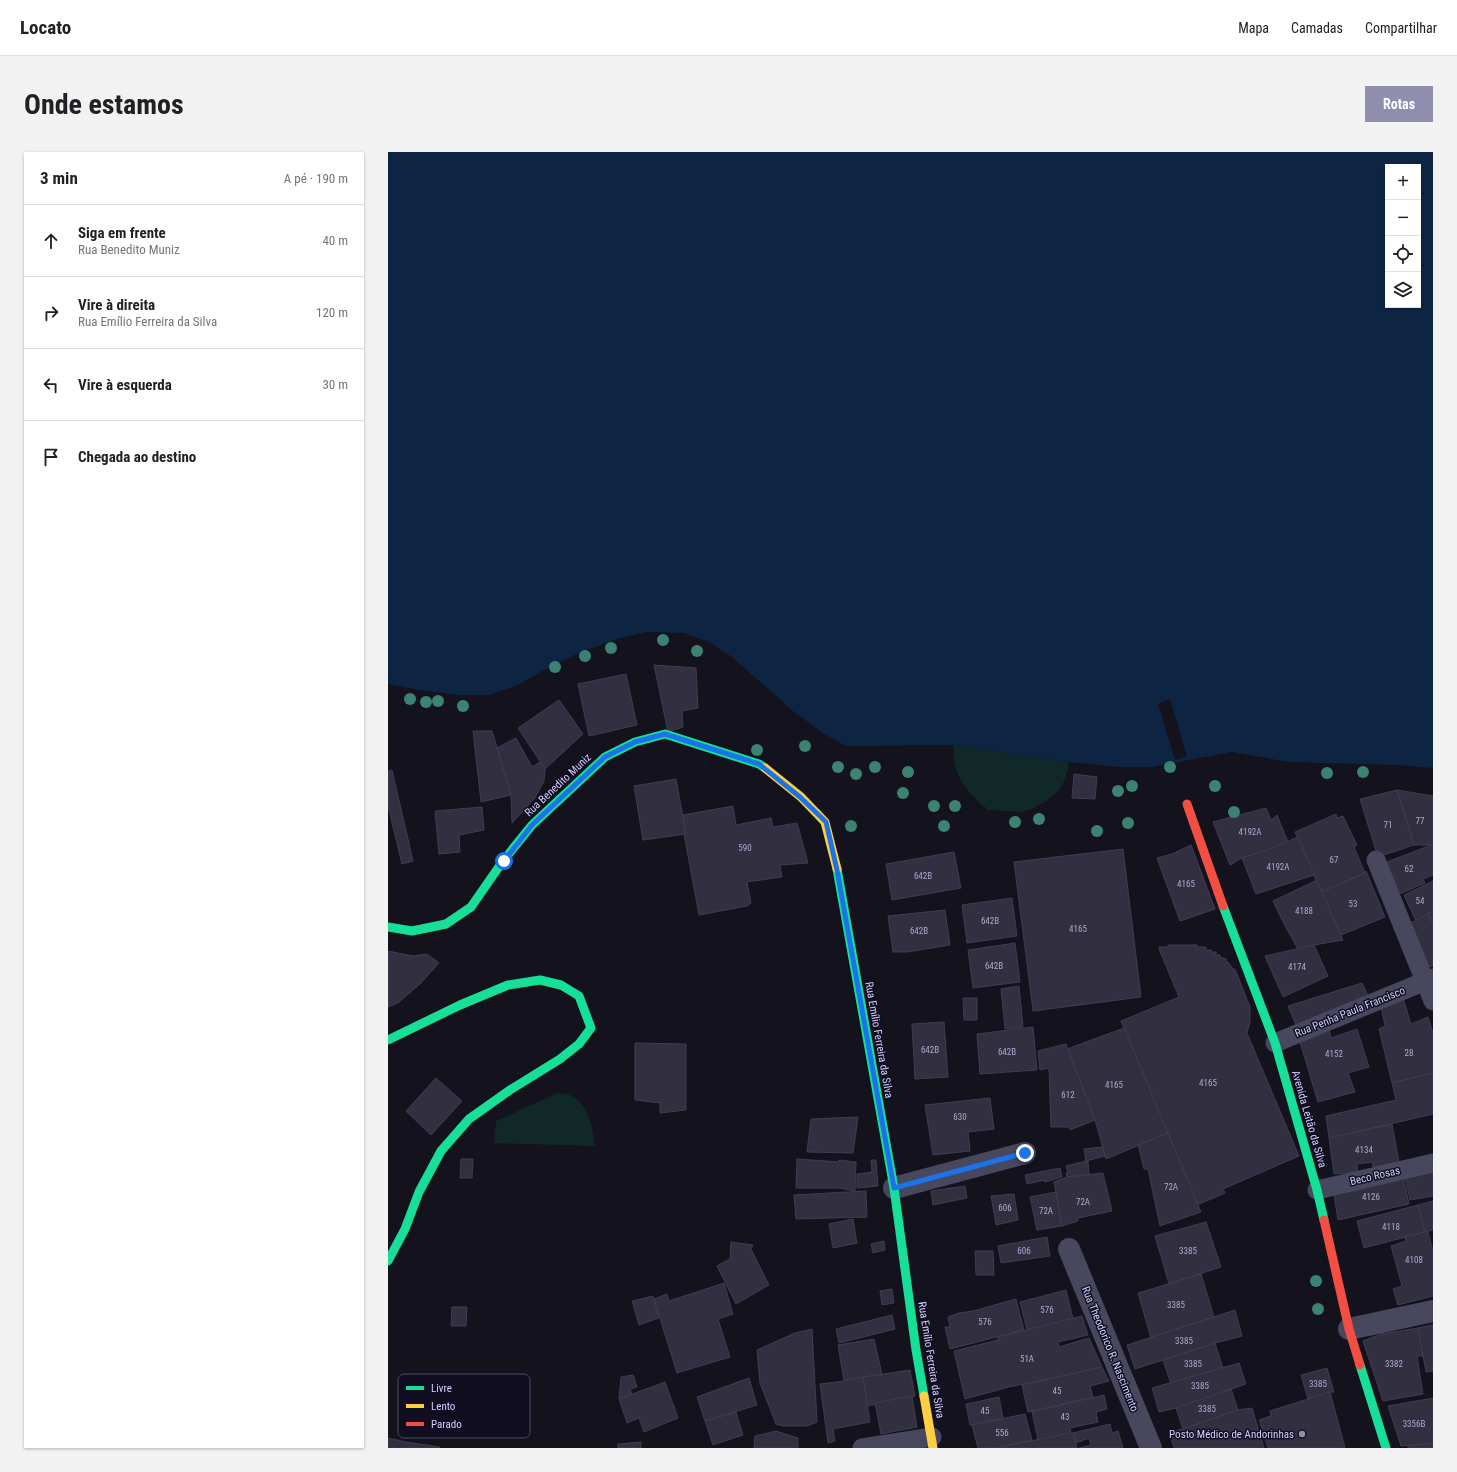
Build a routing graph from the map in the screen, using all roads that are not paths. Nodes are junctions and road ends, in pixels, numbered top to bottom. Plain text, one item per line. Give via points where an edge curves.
1 (665, 734) joint
2 (1187, 804) dead end
3 (1376, 860) dead end
4 (388, 926) edge
5 (1429, 980) edge
6 (1433, 1001) edge
7 (388, 1040) edge
8 (1275, 1043) junction
9 (1025, 1153) dead end
10 (1433, 1163) edge
11 (894, 1188) junction
12 (1317, 1190) junction
13 (1069, 1249) dead end
14 (388, 1261) edge
15 (1433, 1311) edge
16 (1349, 1329) junction
17 (932, 1442) edge
18 (862, 1448) edge
19 (1151, 1448) edge
20 (1386, 1448) edge

1 - 4 street, Rua Benedito Muniz via 635,742 605,757 532,825 471,906 446,924 412,931
1 - 11 street, Rua Emílio Ferreira da Silva via 759,764 826,822 837,870
2 - 8 street, Avenida Leitão da Silva via 1229,924
3 - 5 lane
5 - 6 lane
5 - 8 lane, Rua Penha Paula Francisco
7 - 14 street via 508,985 540,980 561,985 579,996 591,1028 579,1044 560,1059 469,1119 446,1145 419,1192 405,1229
8 - 12 street, Avenida Leitão da Silva
9 - 11 street
10 - 12 lane, Beco Rosas
11 - 17 street, Rua Emílio Ferreira da Silva via 916,1350
12 - 16 street, Avenida Leitão da Silva
13 - 19 street, Rua Theodorico R. Nascimento
15 - 16 street
16 - 20 street, Avenida Leitão da Silva
17 - 18 lane

